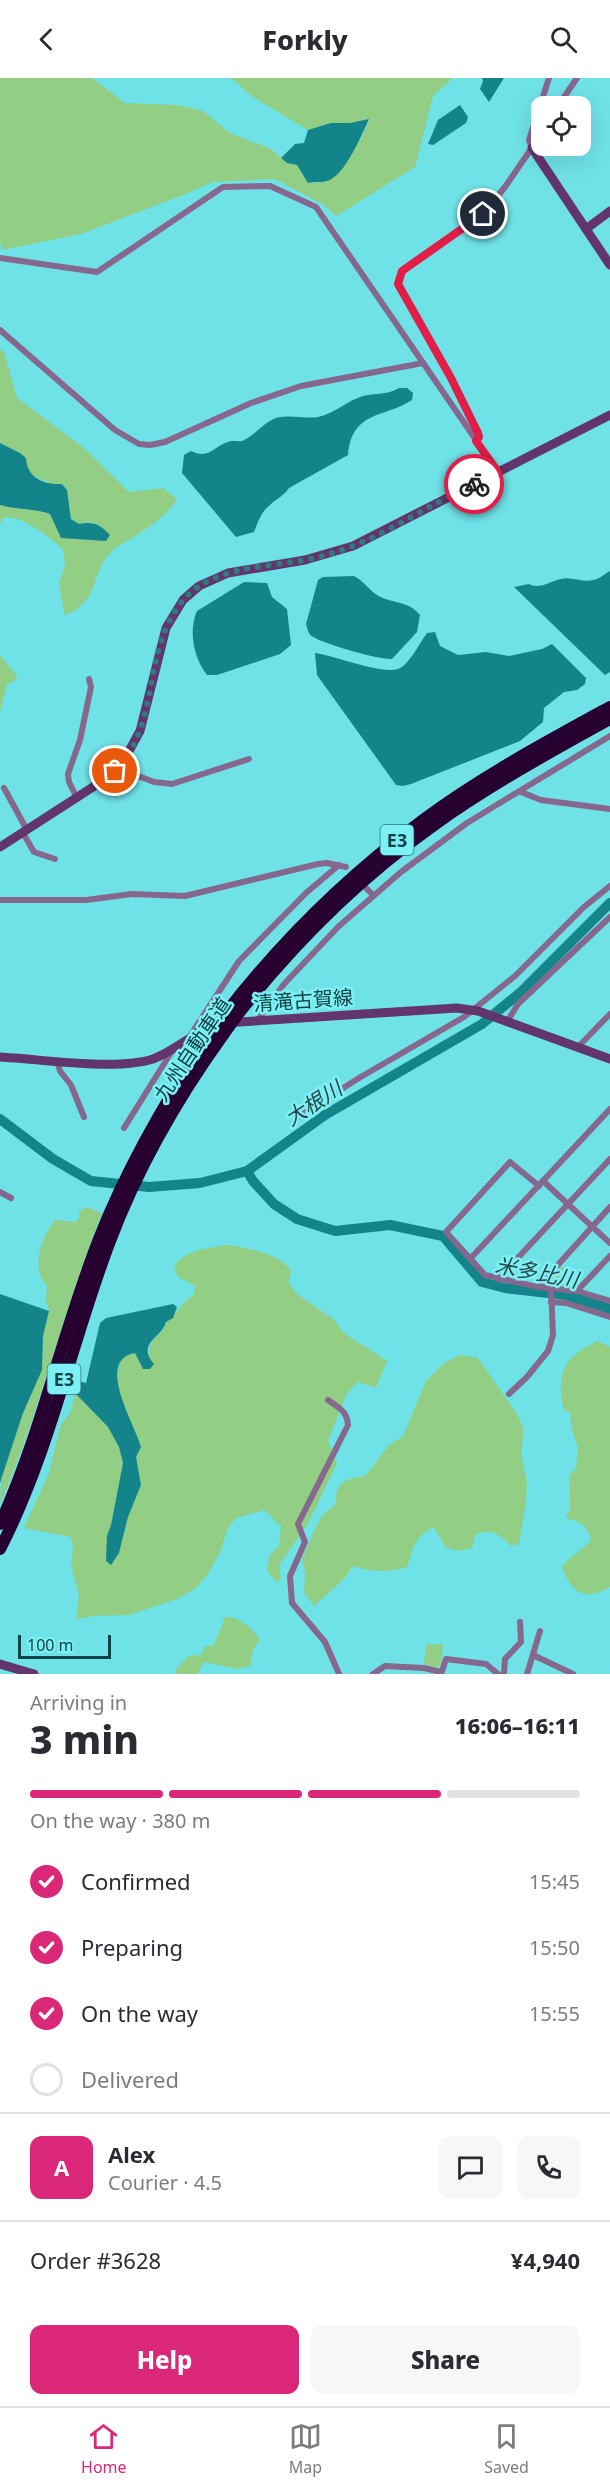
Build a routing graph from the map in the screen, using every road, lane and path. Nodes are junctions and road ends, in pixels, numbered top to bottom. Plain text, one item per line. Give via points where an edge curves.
1 (549, 78) edge
2 (577, 78) edge
3 (543, 96) edge
4 (565, 96) edge
5 (531, 149) edge
6 (537, 156) edge
7 (610, 211) edge
8 (586, 229) junction
9 (0, 258) edge
10 (610, 265) edge
11 (0, 330) edge
12 (423, 363) junction
13 (610, 415) edge
14 (476, 441) junction
15 (498, 472) junction
16 (89, 679) dead end
17 (610, 707) edge
18 (610, 719) edge
19 (610, 736) edge
20 (249, 759) dead end
21 (115, 771) junction
22 (4, 788) dead end
23 (521, 792) junction
24 (77, 798) junction
25 (610, 809) edge
26 (25, 832) junction
27 (0, 847) edge
28 (55, 859) dead end
29 (610, 886) edge
30 (366, 888) dead end
31 (373, 895) junction
32 (0, 900) edge
33 (610, 917) edge
34 (475, 1010) junction
35 (610, 1014) edge
36 (229, 1018) junction
37 (257, 1021) junction
38 (507, 1022) junction
39 (190, 1036) junction
40 (578, 1047) junction
41 (174, 1048) junction
42 (0, 1057) edge
43 (610, 1059) edge
44 (57, 1061) junction
45 (609, 1111) edge
46 (84, 1117) dead end
47 (298, 1117) dead end
48 (124, 1128) dead end
49 (610, 1159) edge
50 (136, 1169) junction
51 (541, 1183) junction
52 (0, 1191) edge
53 (10, 1198) dead end
54 (568, 1204) junction
55 (610, 1207) edge
56 (118, 1208) junction
57 (592, 1227) junction
58 (610, 1243) edge
59 (610, 1256) edge
60 (470, 1259) junction
61 (498, 1279) junction
62 (538, 1287) junction
63 (551, 1287) junction
64 (577, 1291) junction
65 (610, 1301) edge
66 (550, 1302) junction
67 (610, 1317) edge
68 (509, 1394) dead end
69 (328, 1400) dead end
70 (0, 1524) edge
71 (0, 1549) edge
72 (520, 1622) dead end
73 (540, 1631) dead end
74 (534, 1654) junction
75 (0, 1664) edge
76 (441, 1673) edge
77 (34, 1674) edge
78 (339, 1674) edge
79 (373, 1674) edge
80 (498, 1674) edge
81 (504, 1674) edge
82 (527, 1674) edge
83 (573, 1674) edge

1 - 3 street
2 - 4 street
5 - 14 street via 483,214 399,276 398,284 478,433
6 - 8 main road
7 - 8 main road
8 - 10 main road
9 - 12 street via 97,272 223,187 270,186 316,207
11 - 12 street via 115,430 150,446 301,386
12 - 14 street
13 - 15 main road
14 - 15 street
15 - 21 main road via 353,546 305,560 228,573 199,586 170,619 140,731 131,752
16 - 24 street via 91,687 80,740 68,774
17 - 36 highway, 九州自動車道 / E3 via 480,782 381,852 296,930
18 - 36 highway, 九州自動車道 / E3 via 478,796 390,859 307,934
19 - 23 street
20 - 21 street via 172,784 121,776
21 - 24 main road
22 - 26 street
23 - 25 street via 541,800
23 - 31 street via 438,843
24 - 26 main road
26 - 27 main road
26 - 28 street via 34,852
29 - 34 street
30 - 31 street
31 - 37 street via 284,984
32 - 39 street via 86,900 142,893 185,896 299,868 327,863 342,866 273,924 239,961
33 - 38 street via 518,1004
34 - 37 main road, 清滝古賀線
34 - 38 main road, 清滝古賀線
34 - 47 street
35 - 40 street
36 - 50 highway, 九州自動車道 / E3, bridge via 223,1035
36 - 50 highway, 九州自動車道 / E3, bridge via 209,1035 177,1083
37 - 39 main road, 清滝古賀線 via 224,1023
38 - 40 main road, 清滝古賀線
39 - 41 main road, 清滝古賀線
40 - 43 main road, 清滝古賀線
41 - 44 main road, 清滝古賀線 via 155,1058 129,1063
41 - 48 street
42 - 44 main road, 清滝古賀線
44 - 46 street
45 - 51 street
49 - 54 street
50 - 56 highway, 九州自動車道 / E3
51 - 54 street
51 - 60 street
51 - 60 street via 510,1161 446,1232
52 - 53 street
54 - 57 street
54 - 61 street
55 - 57 street
56 - 70 highway, 九州自動車道 / E3 via 73,1312 36,1433
56 - 71 highway, 九州自動車道 / E3 via 34,1470
57 - 58 street
57 - 62 street
59 - 64 street
60 - 61 street via 485,1275
61 - 62 street
62 - 63 street
63 - 64 street
63 - 66 street
64 - 65 street
66 - 67 street
66 - 68 street via 552,1335 548,1351
69 - 78 street via 344,1411 348,1425 298,1524 305,1542 290,1576 292,1603 325,1642
72 - 81 street via 521,1642 505,1659
73 - 74 street
74 - 82 street
74 - 83 street
75 - 77 main road
76 - 79 street via 385,1666
76 - 80 street via 446,1659 486,1664

